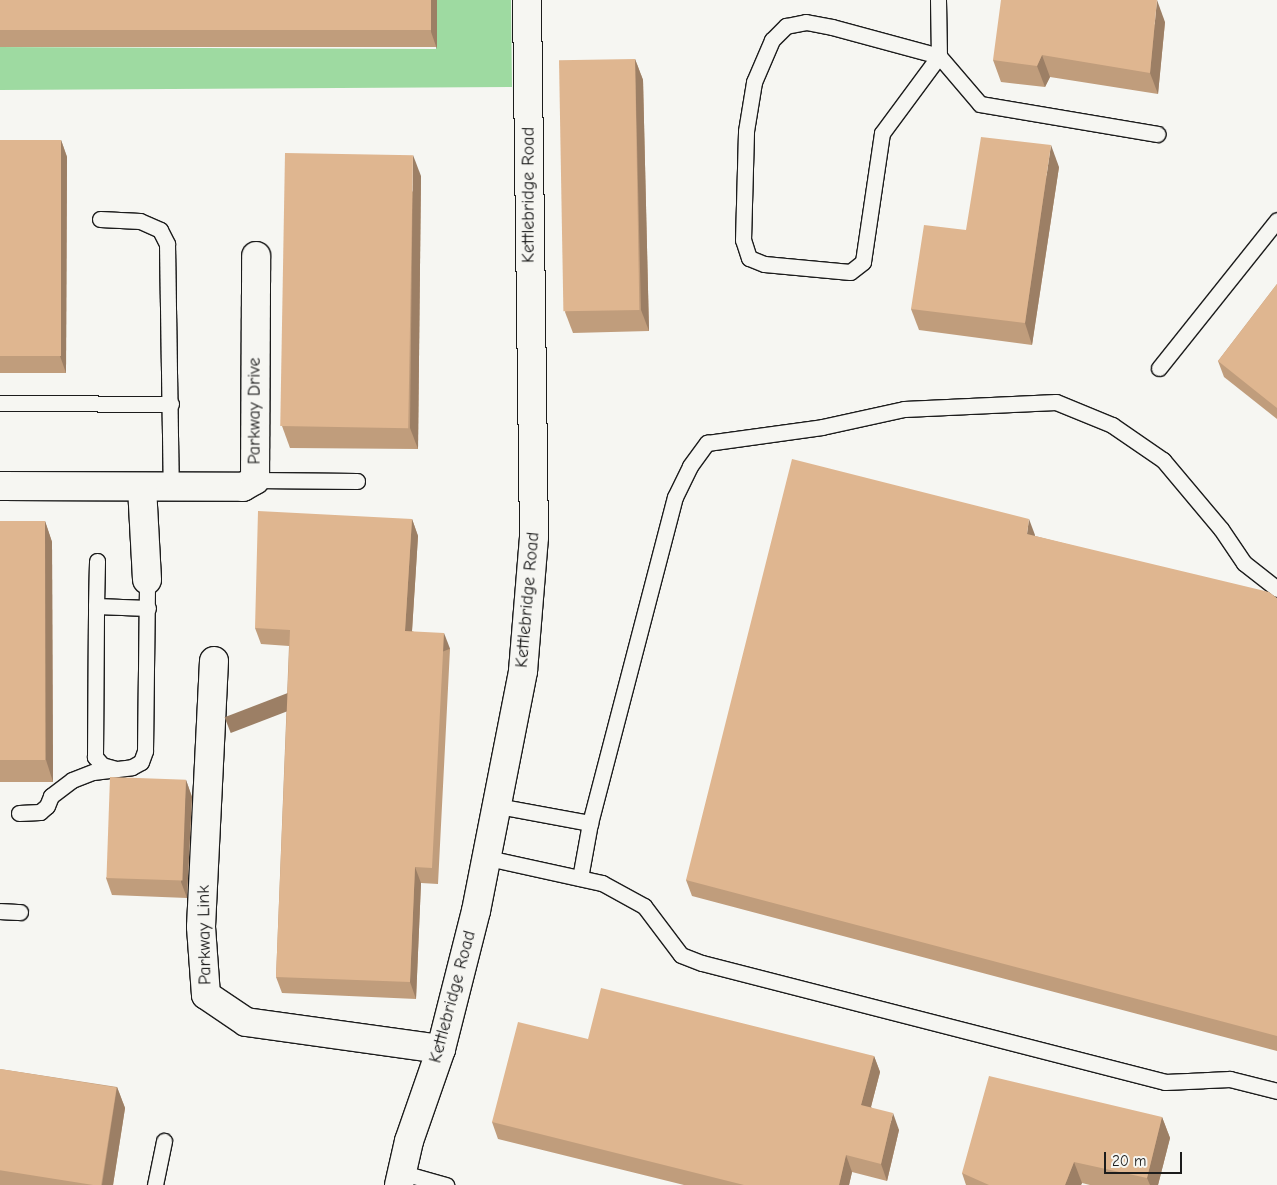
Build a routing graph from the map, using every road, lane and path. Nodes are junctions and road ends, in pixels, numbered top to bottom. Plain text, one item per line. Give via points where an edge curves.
1 (527, 0) edge
2 (938, 0) edge
3 (939, 56) junction
4 (1157, 134) dead end
5 (100, 219) dead end
6 (1277, 220) edge
7 (256, 256) dead end
8 (1159, 368) dead end
9 (0, 403) edge
10 (171, 404) junction
11 (255, 480) junction
12 (357, 481) dead end
13 (0, 486) edge
14 (142, 487) junction
15 (171, 487) junction
16 (98, 561) dead end
17 (147, 580) joint
18 (1277, 589) edge
19 (96, 606) junction
20 (148, 608) junction
21 (214, 661) dead end
22 (118, 769) junction
23 (498, 806) junction
24 (20, 814) dead end
25 (590, 823) junction
26 (488, 858) junction
27 (580, 878) junction
28 (0, 910) edge
29 (20, 912) dead end
30 (441, 1049) junction
31 (1277, 1092) edge
32 (164, 1141) dead end
33 (406, 1181) edge
34 (155, 1185) edge
35 (446, 1185) edge

1 - 23 street, Kettlebridge Road via 534,537 523,671
2 - 3 lane
3 - 3 lane via 882,133 863,262 850,272 764,264 750,258 743,240 746,131 754,82 772,40 786,26 806,22
3 - 4 lane via 980,104
5 - 10 lane via 140,221 160,230 167,244
6 - 8 lane
7 - 11 street, Parkway Drive
9 - 10 lane
10 - 15 lane
11 - 12 lane
11 - 15 street, Parkway Drive via 243,487
13 - 14 street, Parkway Drive
14 - 15 street, Parkway Drive
14 - 17 street
16 - 19 lane
17 - 20 lane
18 - 25 lane via 1244,563 1221,528 1163,460 1112,425 1056,402 904,409 822,427 707,443 690,466 675,497
19 - 20 lane
19 - 22 lane via 95,757 102,765
20 - 22 lane via 145,751 141,762
21 - 30 street, Parkway Link via 201,927 206,995 246,1022
22 - 24 lane via 93,772 72,780 51,796 48,806 40,812
23 - 25 lane
23 - 26 street, Kettlebridge Road
25 - 27 lane
26 - 27 lane
26 - 30 street, Kettlebridge Road
27 - 31 lane via 602,883 644,906 681,955 702,963 1165,1082 1230,1079
28 - 29 lane
30 - 33 street, Kettlebridge Road via 409,1141
32 - 34 lane
33 - 35 lane

